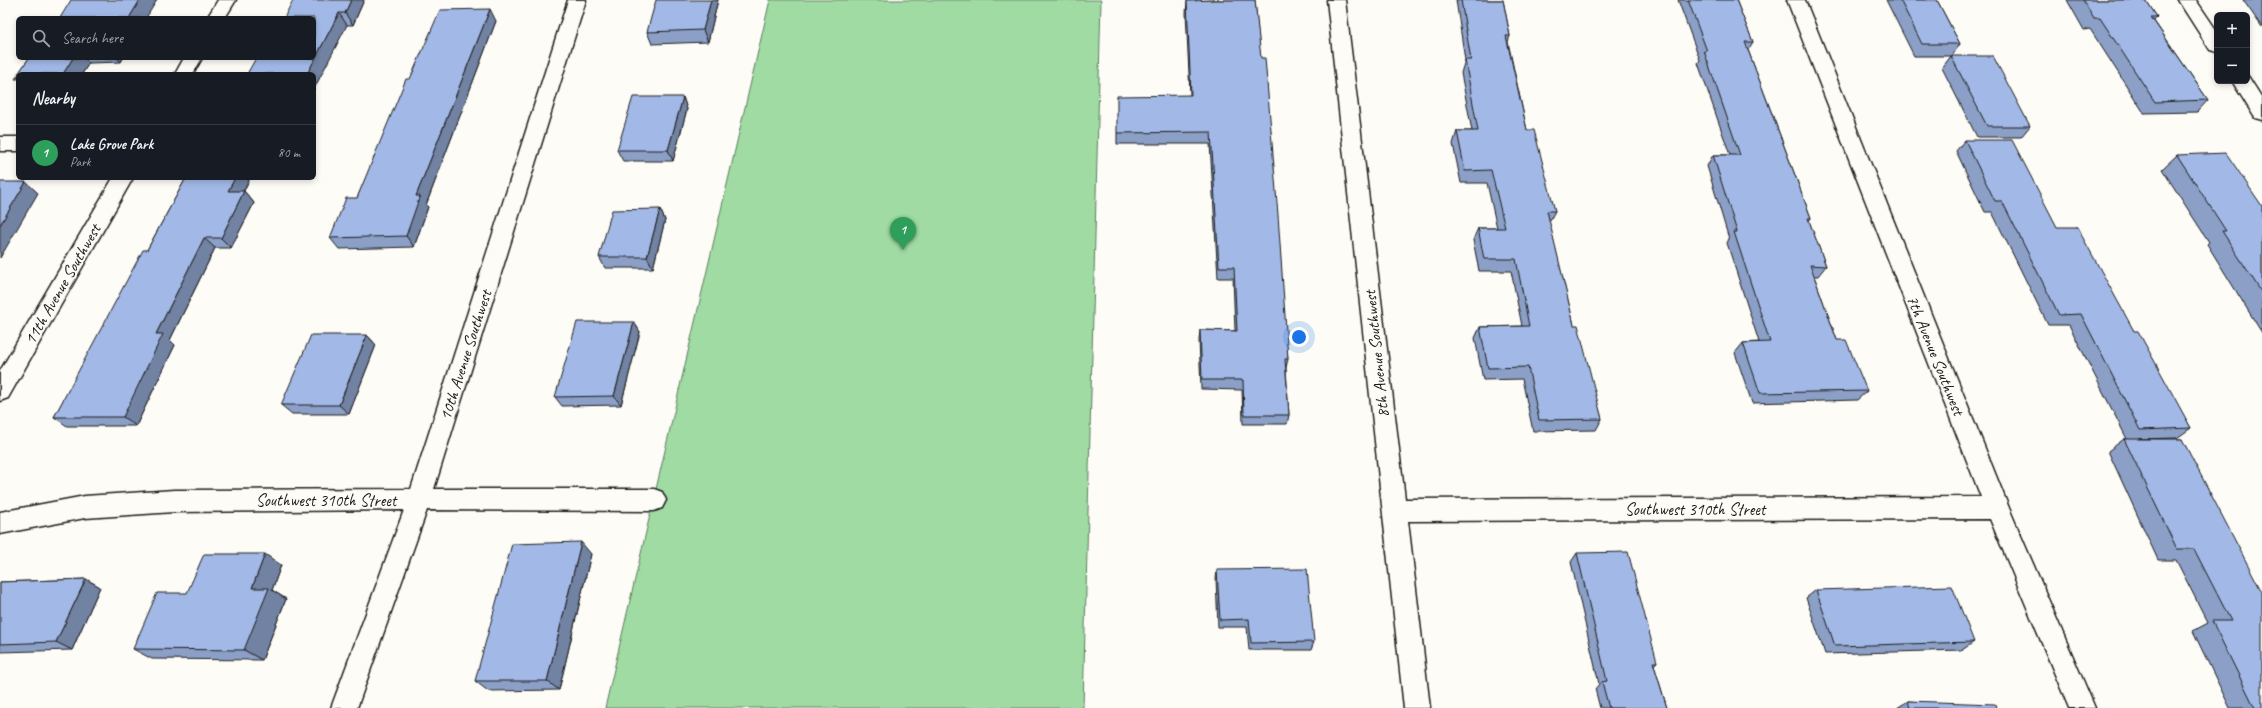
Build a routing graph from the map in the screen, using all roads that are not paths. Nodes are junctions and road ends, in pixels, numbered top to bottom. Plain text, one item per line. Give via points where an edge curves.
1 (227, 0) edge
2 (577, 0) edge
3 (1336, 0) edge
4 (1796, 0) edge
5 (2187, 0) edge
6 (217, 16) edge
7 (2214, 40) edge
8 (192, 60) edge
9 (185, 72) edge
10 (2243, 84) edge
11 (2262, 112) edge
12 (0, 144) edge
13 (16, 144) edge
14 (122, 180) edge
15 (0, 391) edge
16 (419, 500) junction
17 (654, 500) dead end
18 (1997, 508) junction
19 (1394, 510) junction
20 (0, 523) edge
21 (344, 708) edge
22 (1417, 708) edge
23 (2082, 708) edge

1 - 6 street
2 - 16 street, 10th Avenue Southwest
3 - 19 street, 8th Avenue Southwest
4 - 18 street, 7th Avenue Southwest
5 - 7 street
8 - 9 street
10 - 11 street
12 - 13 street
14 - 15 street, 11th Avenue Southwest
16 - 17 street, Southwest 310th Street
16 - 20 street, Southwest 310th Street via 174,501 85,508
16 - 21 street, 10th Avenue Southwest
18 - 19 street, Southwest 310th Street
18 - 23 street, 7th Avenue Southwest
19 - 22 street, 8th Avenue Southwest

